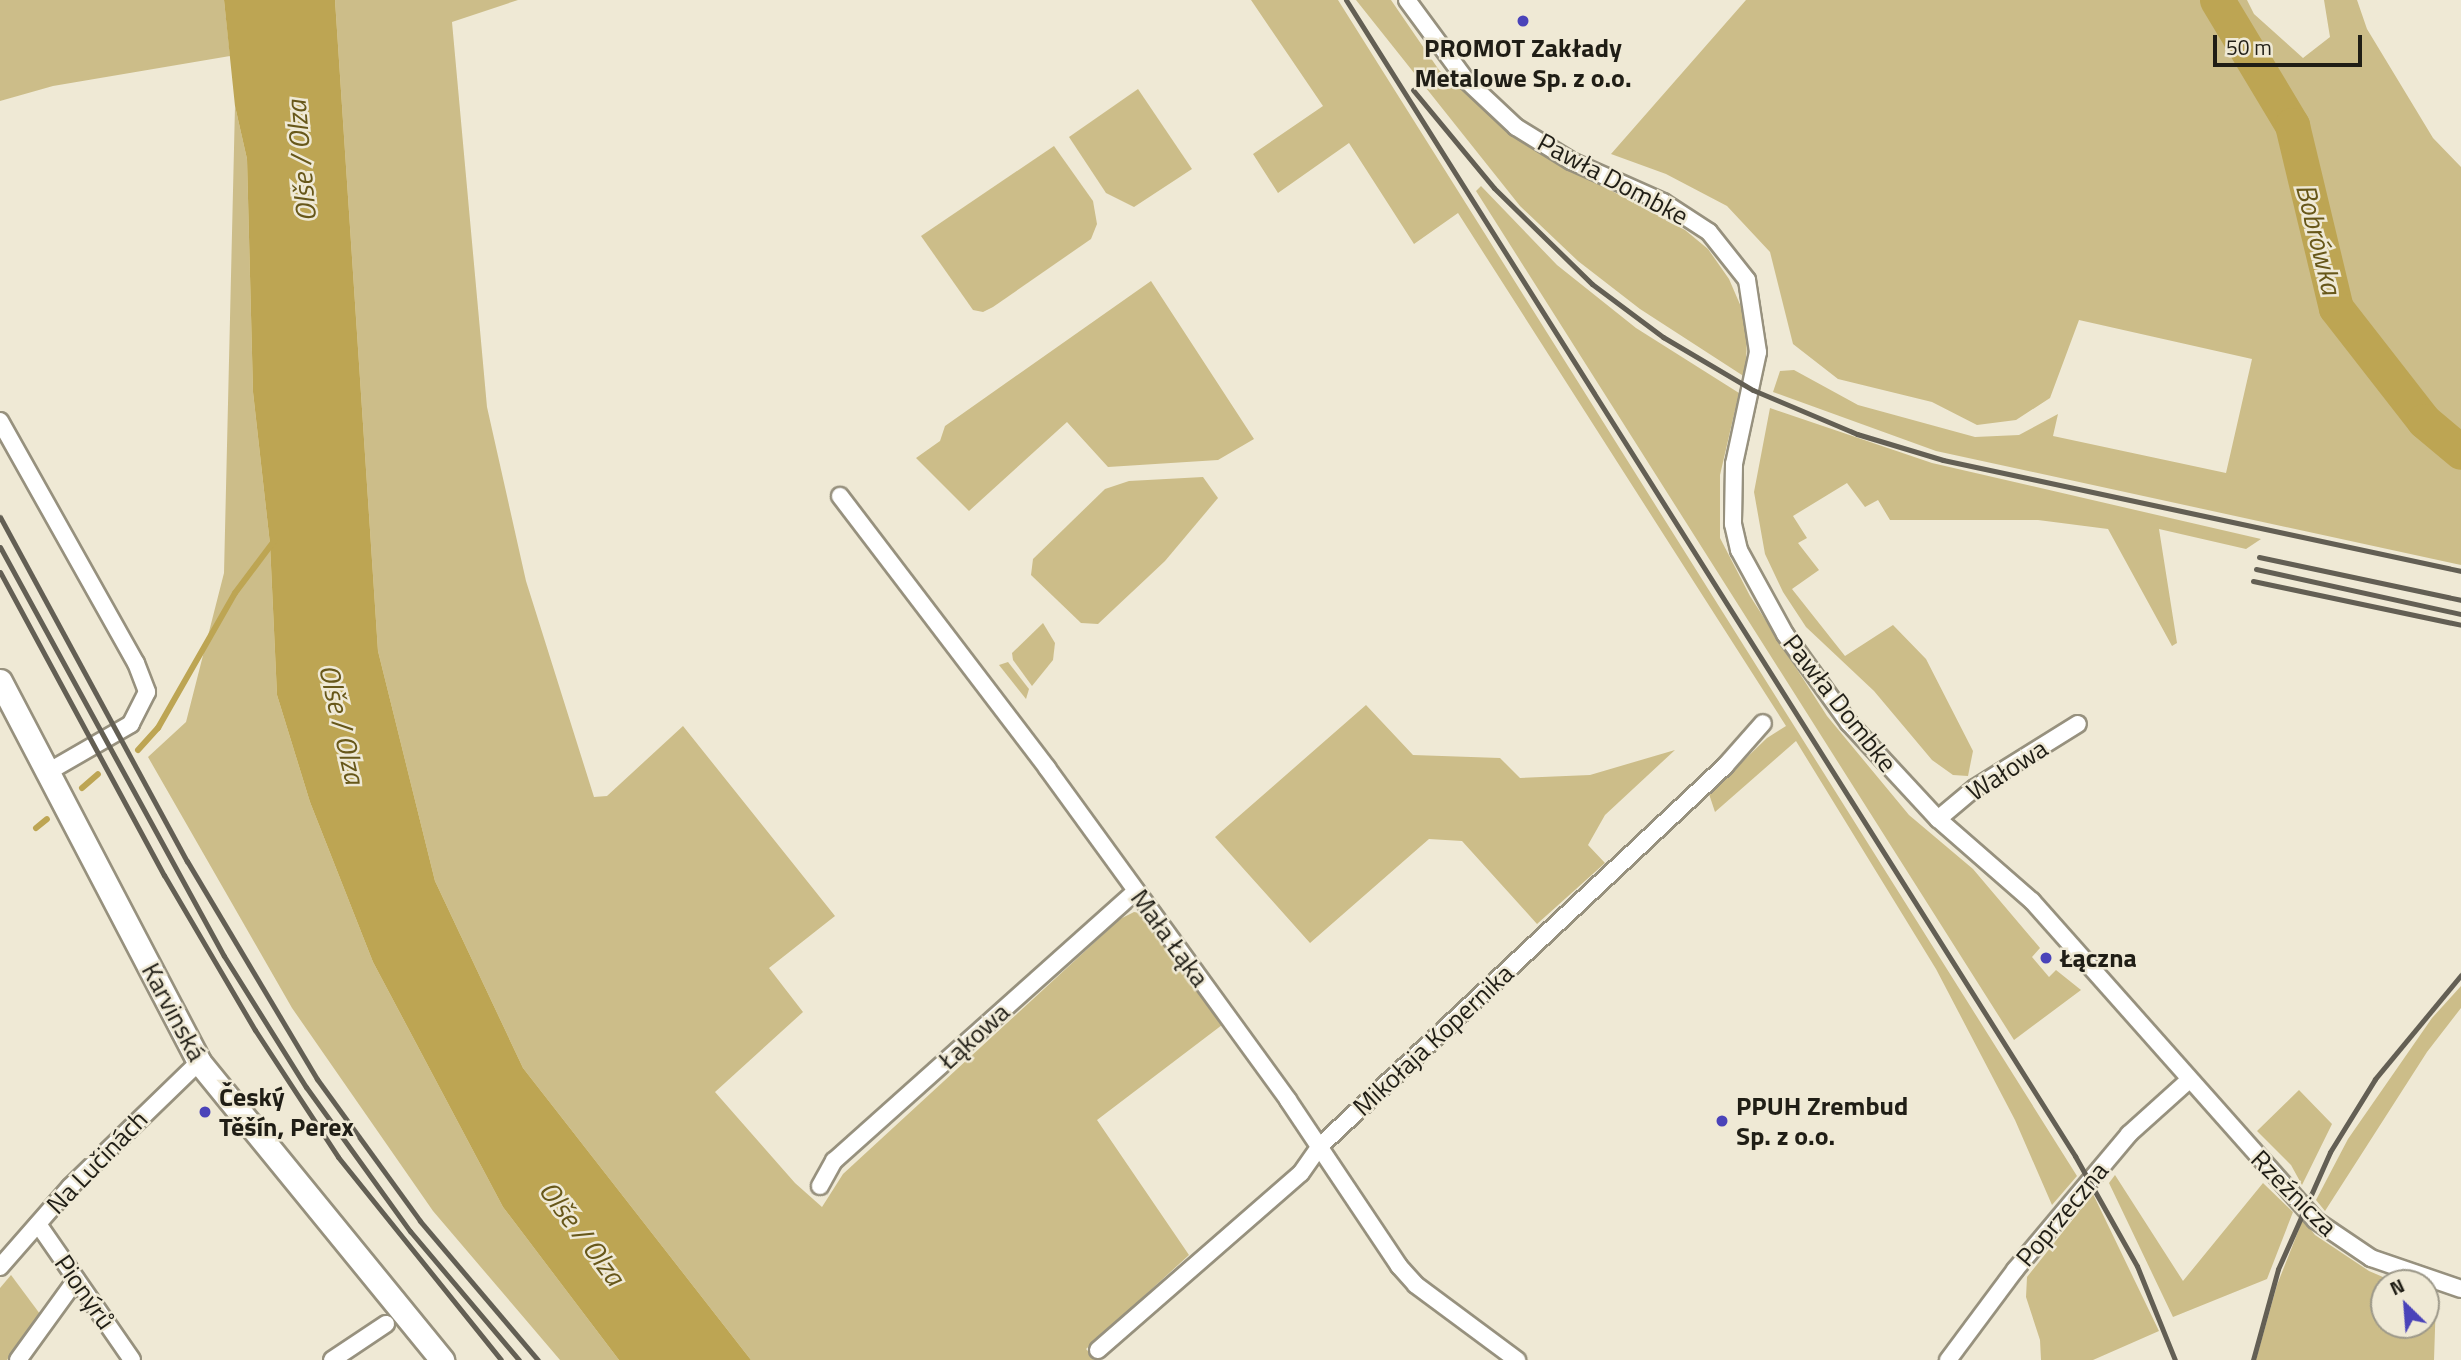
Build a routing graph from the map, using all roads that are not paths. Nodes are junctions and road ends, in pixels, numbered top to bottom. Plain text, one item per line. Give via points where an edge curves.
1 (1407, 0) edge
2 (0, 421) edge
3 (840, 496) dead end
4 (0, 681) edge
5 (1762, 723) dead end
6 (2078, 724) dead end
7 (48, 772) junction
8 (1938, 819) junction
9 (1136, 891) junction
10 (199, 1062) junction
11 (2189, 1080) junction
12 (1319, 1147) junction
13 (820, 1186) dead end
14 (38, 1224) junction
15 (0, 1267) edge
16 (76, 1280) junction
17 (2461, 1289) edge
18 (386, 1324) dead end
19 (1098, 1350) dead end
20 (335, 1359) edge
21 (18, 1360) edge
22 (132, 1360) edge
23 (442, 1360) edge
24 (1517, 1360) edge
25 (1948, 1360) edge

1 - 8 street, Pawła Dombke via 1466,80 1516,127 1571,161 1663,202 1709,232 1747,280 1758,352 1734,464 1733,524 1739,550 1814,676 1879,758
2 - 7 street via 136,663 147,692 131,724
3 - 9 street, Mała Łąka
4 - 7 main road, Karvinská
5 - 12 street, Mikołaja Kopernika via 1725,766
6 - 8 street, Wałowa via 1975,788
7 - 10 main road, Karvinská
8 - 11 street via 2032,901
9 - 12 street, Mała Łąka
9 - 13 street, Łąkowa via 834,1161
10 - 14 street, Na Lučinách
10 - 23 main road, Karvinská
11 - 17 street, Rzeźnicza via 2303,1208 2332,1233 2371,1258
11 - 25 street, Poprzeczna via 2129,1135 2015,1270
12 - 19 street, Mikołaja Kopernika via 1301,1173
12 - 24 street, Mała Łąka via 1416,1286
14 - 15 street, Na Lučinách
14 - 16 street, Pionýrů
16 - 21 street
16 - 22 street, Pionýrů
18 - 20 street

